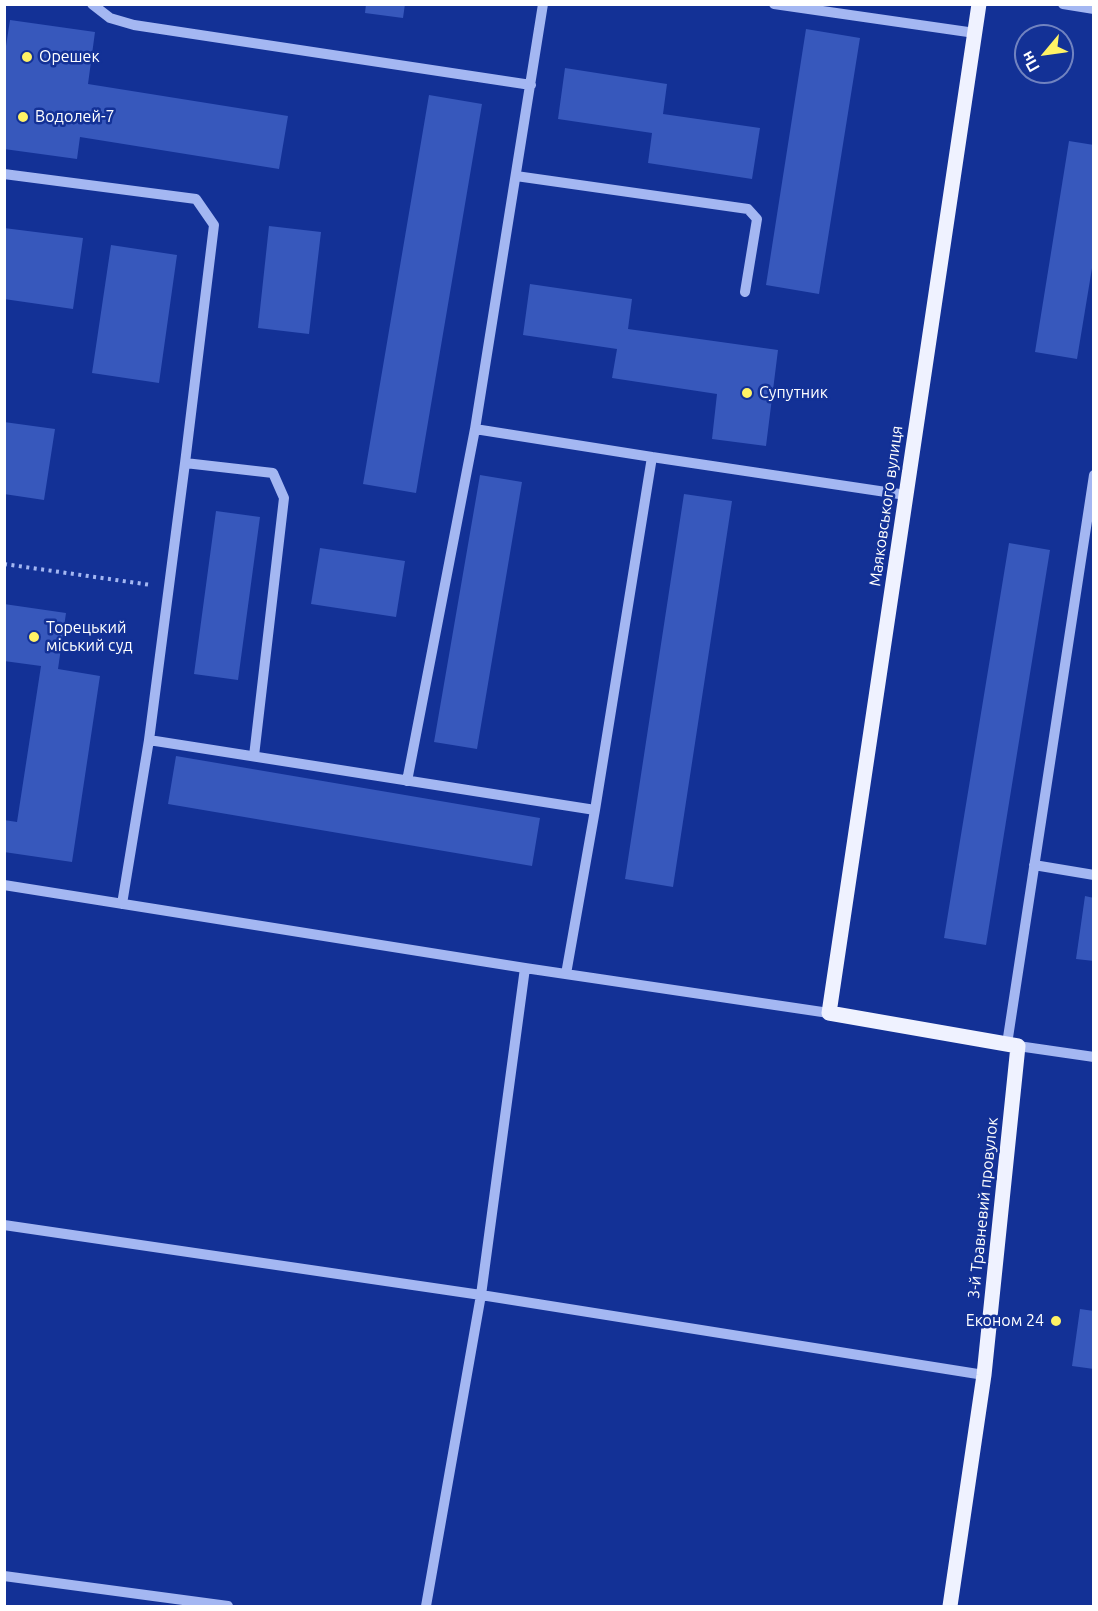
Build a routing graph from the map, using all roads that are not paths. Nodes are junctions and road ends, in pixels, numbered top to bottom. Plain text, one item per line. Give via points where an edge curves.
1 (92, 4) edge
2 (543, 4) edge
3 (774, 4) edge
4 (979, 4) edge
5 (1063, 4) edge
6 (1094, 9) edge
7 (975, 33) junction
8 (531, 85) junction
9 (4, 174) edge
10 (516, 176) junction
11 (745, 292) dead end
12 (475, 429) junction
13 (651, 457) junction
14 (185, 463) junction
15 (1094, 475) edge
16 (906, 495) junction
17 (149, 740) junction
18 (254, 756) junction
19 (407, 780) junction
20 (595, 810) junction
21 (1034, 865) junction
22 (1094, 875) edge
23 (4, 885) edge
24 (122, 904) junction
25 (525, 968) junction
26 (566, 974) junction
27 (829, 1013) junction
28 (1012, 1045) junction
29 (1094, 1057) edge
30 (4, 1225) edge
31 (481, 1295) junction
32 (984, 1375) junction
33 (4, 1576) edge
34 (228, 1606) edge
35 (426, 1606) edge
36 (950, 1606) edge

1 - 8 street via 110,18 134,25
2 - 8 street
3 - 7 street
4 - 7 main road, Маяковського вулиця
5 - 6 street
7 - 16 main road, Маяковського вулиця
8 - 10 street
9 - 14 street via 196,199 214,225
10 - 11 street via 748,209 757,219
10 - 12 street
12 - 13 street
12 - 19 street
13 - 16 street
13 - 20 street
14 - 17 street
14 - 18 street via 273,473 284,498
15 - 21 street
16 - 27 main road, Маяковського вулиця
17 - 18 street
17 - 24 street
18 - 19 street
19 - 20 street
20 - 26 street
21 - 22 street
21 - 28 street
23 - 24 street
24 - 25 street
25 - 26 street
25 - 31 street
26 - 27 street
27 - 28 main road
28 - 29 street
28 - 32 main road, 3-й Травневий провулок
30 - 31 street
31 - 32 street
31 - 35 street
32 - 36 main road, 3-й Травневий провулок
33 - 34 street

